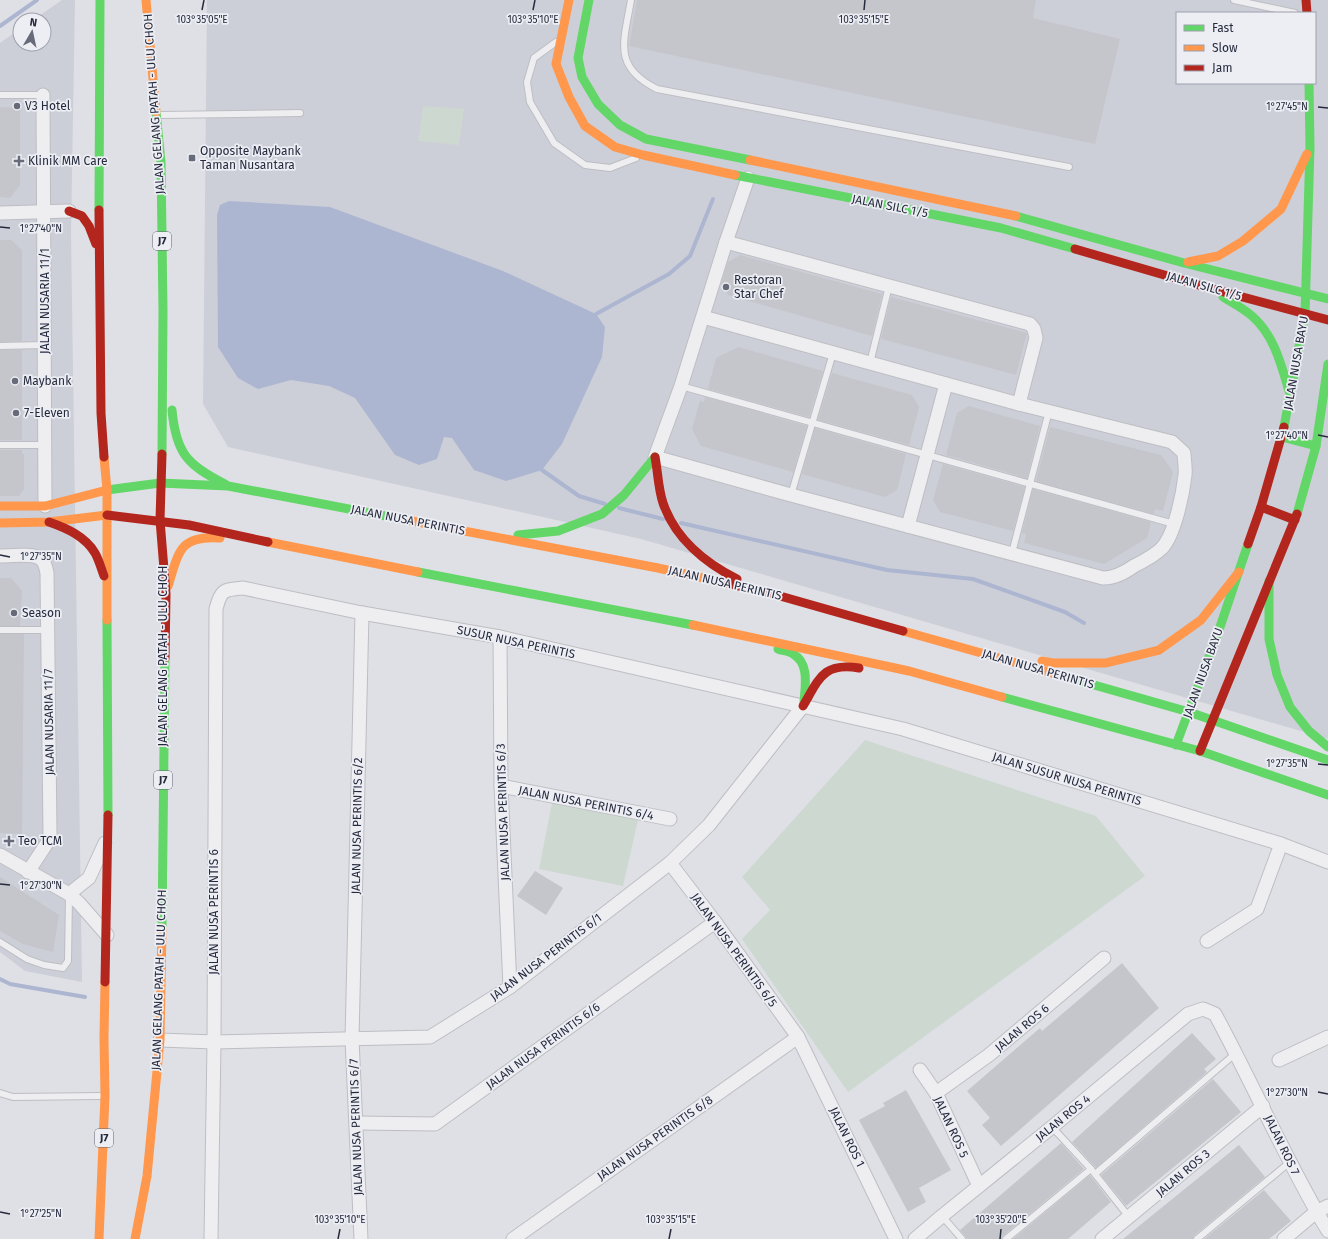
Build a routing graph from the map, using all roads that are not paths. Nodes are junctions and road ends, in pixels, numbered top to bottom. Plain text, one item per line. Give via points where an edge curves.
1 (100, 0) edge
2 (146, 0) edge
3 (569, 0) edge
4 (589, 0) edge
5 (631, 0) edge
6 (1234, 0) edge
7 (1306, 0) edge
8 (1290, 12) edge
9 (1307, 12) edge
10 (561, 37) junction
11 (1309, 84) edge
12 (0, 95) edge
13 (43, 95) joint
14 (300, 113) dead end
15 (156, 115) junction
16 (1310, 148) junction
17 (643, 155) junction
18 (98, 161) junction
19 (1069, 167) dead end
20 (748, 178) junction
21 (69, 211) junction
22 (44, 212) junction
23 (0, 213) edge
24 (726, 242) junction
25 (1184, 263) junction
26 (100, 269) junction
27 (889, 286) junction
28 (1209, 288) junction
29 (1306, 293) junction
30 (1328, 299) edge
31 (163, 311) junction
32 (1305, 314) junction
33 (703, 317) junction
34 (1328, 320) edge
35 (45, 345) junction
36 (0, 346) edge
37 (833, 353) junction
38 (870, 363) junction
39 (1328, 364) edge
40 (946, 384) junction
41 (681, 386) junction
42 (1290, 396) junction
43 (1019, 404) junction
44 (1049, 411) junction
45 (812, 422) junction
46 (1282, 437) junction
47 (0, 445) edge
48 (45, 445) junction
49 (1316, 446) junction
50 (927, 455) junction
51 (655, 456) junction
52 (160, 483) junction
53 (1030, 484) junction
54 (228, 486) junction
55 (107, 490) junction
56 (791, 495) junction
57 (0, 506) edge
58 (45, 506) junction
59 (1262, 507) junction
60 (107, 515) junction
61 (160, 520) junction
62 (1295, 520) junction
63 (49, 522) junction
64 (0, 523) edge
65 (1174, 524) junction
66 (908, 526) junction
67 (498, 537) junction
68 (266, 542) junction
69 (1012, 553) junction
70 (0, 556) edge
71 (1239, 572) junction
72 (1269, 581) junction
73 (108, 587) junction
74 (228, 589) joint
75 (766, 592) junction
76 (166, 594) junction
77 (362, 613) junction
78 (0, 630) edge
79 (48, 630) junction
80 (735, 633) junction
81 (500, 637) junction
82 (959, 646) junction
83 (909, 671) junction
84 (803, 706) junction
85 (1189, 712) junction
86 (1212, 720) junction
87 (1176, 745) junction
88 (1328, 747) edge
89 (1200, 751) junction
90 (1328, 760) edge
91 (501, 786) junction
92 (1328, 795) edge
93 (670, 819) dead end
94 (108, 835) junction
95 (1280, 844) junction
96 (0, 855) edge
97 (1328, 862) edge
98 (670, 863) junction
99 (28, 872) junction
100 (69, 894) junction
101 (715, 922) junction
102 (107, 935) junction
103 (1207, 941) dead end
104 (0, 942) edge
105 (1104, 958) dead end
106 (510, 987) junction
107 (1215, 1014) joint
108 (798, 1036) junction
109 (1328, 1037) edge
110 (352, 1039) junction
111 (160, 1040) junction
112 (214, 1042) junction
113 (1236, 1053) junction
114 (1279, 1060) dead end
115 (920, 1070) dead end
116 (0, 1093) edge
117 (936, 1094) junction
118 (105, 1096) junction
119 (1263, 1106) junction
120 (357, 1123) junction
121 (1052, 1128) junction
122 (1290, 1162) junction
123 (1093, 1171) junction
124 (979, 1186) junction
125 (1322, 1209) edge
126 (942, 1216) junction
127 (1129, 1217) junction
128 (1328, 1232) edge
129 (99, 1239) edge
130 (135, 1239) edge
131 (212, 1239) edge
132 (361, 1239) edge
133 (513, 1239) edge
134 (896, 1239) edge
135 (915, 1239) edge
136 (962, 1239) edge
137 (1006, 1239) edge
138 (1102, 1239) edge
139 (1198, 1239) edge
140 (1284, 1239) edge

1 - 18 main road, J7
2 - 15 main road, JALAN GELANG PATAH - ULU CHOH / J7
3 - 10 main road, JALAN SILC 1/5
4 - 25 main road, JALAN SILC 1/5 via 578,58 582,77 598,104 620,125 646,139 1006,213
5 - 19 lane via 624,41 625,57 632,72 644,83 657,89
6 - 8 lane
7 - 9 main road
10 - 17 main road, JALAN SILC 1/5 via 556,64 585,126 615,147
10 - 17 lane via 534,58 527,82 530,102 554,143 585,165 610,168
11 - 16 main road, JALAN NUSA BAYU
12 - 13 lane
13 - 22 street, JALAN NUSARIA 11/1
14 - 15 lane
15 - 31 main road, JALAN GELANG PATAH - ULU CHOH / J7 via 161,162
16 - 25 main road via 1281,209 1243,241 1218,256
16 - 29 main road, JALAN NUSA BAYU
17 - 20 main road, JALAN SILC 1/5
18 - 21 main road via 93,191 87,203
18 - 26 main road, J7
20 - 24 street
20 - 28 main road, JALAN SILC 1/5 via 1002,228
21 - 22 street
21 - 26 main road via 82,216 89,226 96,241
22 - 23 street
22 - 35 street, JALAN NUSARIA 11/1
24 - 27 street
24 - 33 street
25 - 29 main road, JALAN SILC 1/5
26 - 55 main road, J7 via 101,414
27 - 38 lane
27 - 43 street via 1030,324 1036,338
28 - 32 main road, JALAN SILC 1/5
28 - 42 main road via 1252,316 1271,337
29 - 30 main road, JALAN SILC 1/5
29 - 32 main road, JALAN NUSA BAYU
31 - 52 main road, JALAN GELANG PATAH - ULU CHOH / J7
31 - 54 main road via 174,430 182,453 196,468
32 - 34 main road, JALAN SILC 1/5
32 - 42 main road, JALAN NUSA BAYU
33 - 37 street
33 - 41 street
35 - 36 lane
35 - 48 street, JALAN NUSARIA 11/1
37 - 38 street
37 - 45 lane
38 - 40 street
39 - 49 main road, JALAN NUSA BAYU
40 - 43 street
40 - 50 street
41 - 45 lane
41 - 51 street
42 - 46 main road, JALAN NUSA BAYU
43 - 44 street
44 - 53 lane
44 - 65 street via 1172,442 1184,453 1186,473
45 - 50 lane
45 - 56 lane
46 - 49 main road
46 - 59 main road, JALAN NUSA BAYU
47 - 48 lane
48 - 58 street, JALAN NUSARIA 11/1
49 - 62 main road, JALAN NUSA BAYU
50 - 53 lane
50 - 66 street
51 - 56 street
51 - 67 main road via 624,495 602,514 558,531
51 - 75 main road via 663,502 674,525 689,545 722,572
52 - 54 main road, JALAN NUSA PERINTIS
52 - 55 main road, JALAN NUSA PERINTIS
52 - 61 main road, JALAN GELANG PATAH - ULU CHOH / J7
53 - 65 lane
53 - 69 lane
54 - 67 main road, JALAN NUSA PERINTIS
55 - 58 main road, JALAN NUSA PERINTIS
55 - 60 main road, J7
56 - 66 street
57 - 58 main road, JALAN NUSA PERINTIS
59 - 62 main road
59 - 71 main road, JALAN NUSA BAYU
60 - 61 main road
60 - 63 main road
60 - 73 main road, J7
61 - 68 main road
61 - 76 main road, JALAN GELANG PATAH - ULU CHOH / J7
62 - 72 main road, JALAN NUSA BAYU
63 - 64 main road
63 - 73 main road via 70,529 94,551
65 - 69 street via 1169,539 1155,554 1111,578
66 - 69 street
67 - 75 main road, JALAN NUSA PERINTIS
68 - 76 main road via 205,536 193,540 184,545
68 - 80 main road
70 - 79 street, JALAN NUSARIA 11/7 via 35,556 42,559 47,573
71 - 82 main road via 1201,620 1159,650 1105,663 1052,663
71 - 85 main road, JALAN NUSA BAYU
72 - 86 main road, JALAN NUSA BAYU
72 - 88 main road via 1269,639 1277,675 1290,707 1309,731
73 - 94 main road, J7
74 - 77 street, SUSUR NUSA PERINTIS via 243,588
74 - 112 street, JALAN NUSA PERINTIS 6 via 219,596 216,609
75 - 82 main road, JALAN NUSA PERINTIS
76 - 111 main road, JALAN GELANG PATAH - ULU CHOH / J7
77 - 81 street, SUSUR NUSA PERINTIS
77 - 110 street, JALAN NUSA PERINTIS 6/2
78 - 79 lane
79 - 99 street, JALAN NUSARIA 11/7 via 50,834 49,840
80 - 83 main road
80 - 84 main road via 796,656 805,669
81 - 84 street, SUSUR NUSA PERINTIS
81 - 91 street, JALAN NUSA PERINTIS 6/3
82 - 85 main road, JALAN NUSA PERINTIS
83 - 84 main road via 838,666 826,671 817,681
83 - 87 main road
84 - 95 street, JALAN SUSUR NUSA PERINTIS via 903,729
84 - 98 street, JALAN NUSA PERINTIS 6/1 via 709,825
85 - 86 main road, JALAN NUSA PERINTIS
85 - 87 main road, JALAN NUSA BAYU
86 - 89 main road, JALAN NUSA BAYU
86 - 90 main road, JALAN NUSA PERINTIS
87 - 89 main road
89 - 92 main road
91 - 93 street, JALAN NUSA PERINTIS 6/4
91 - 106 street, JALAN NUSA PERINTIS 6/3
94 - 100 street via 88,878
94 - 102 main road, J7
95 - 97 street, JALAN SUSUR NUSA PERINTIS
95 - 103 street via 1257,910
96 - 99 street
98 - 101 street, JALAN NUSA PERINTIS 6/5
98 - 106 street, JALAN NUSA PERINTIS 6/1
99 - 100 street
100 - 102 street
100 - 104 lane via 68,961 63,968 27,959
101 - 108 street, JALAN NUSA PERINTIS 6/5
101 - 120 street, JALAN NUSA PERINTIS 6/6 via 435,1124
102 - 118 main road, J7
105 - 117 street, JALAN ROS 6 via 989,1055
106 - 110 street, JALAN NUSA PERINTIS 6/1 via 430,1037
107 - 113 street, JALAN ROS 7
107 - 121 street, JALAN ROS 4 via 1203,1010 1188,1014
108 - 133 street, JALAN NUSA PERINTIS 6/8
108 - 134 street, JALAN ROS 1
109 - 114 street
110 - 112 street, JALAN NUSA PERINTIS 6/1
110 - 120 street, JALAN NUSA PERINTIS 6/7
111 - 112 street, JALAN NUSA PERINTIS 6/1
111 - 130 main road, JALAN GELANG PATAH - ULU CHOH / J7 via 147,1176
112 - 131 street, JALAN NUSA PERINTIS 6
113 - 119 street, JALAN ROS 7
113 - 123 lane
115 - 117 street, JALAN ROS 5
116 - 118 lane via 13,1097
117 - 124 street, JALAN ROS 5
118 - 129 main road, J7
119 - 122 street, JALAN ROS 7
119 - 127 street, JALAN ROS 3
120 - 132 street, JALAN NUSA PERINTIS 6/7
121 - 123 lane
121 - 124 street, JALAN ROS 4
122 - 125 street, JALAN ROS 7
122 - 139 lane
123 - 127 lane
123 - 137 lane
124 - 126 street, JALAN ROS 4
125 - 128 street, JALAN ROS 7
125 - 140 street
126 - 135 street, JALAN ROS 4
126 - 136 lane
127 - 138 street, JALAN ROS 3

